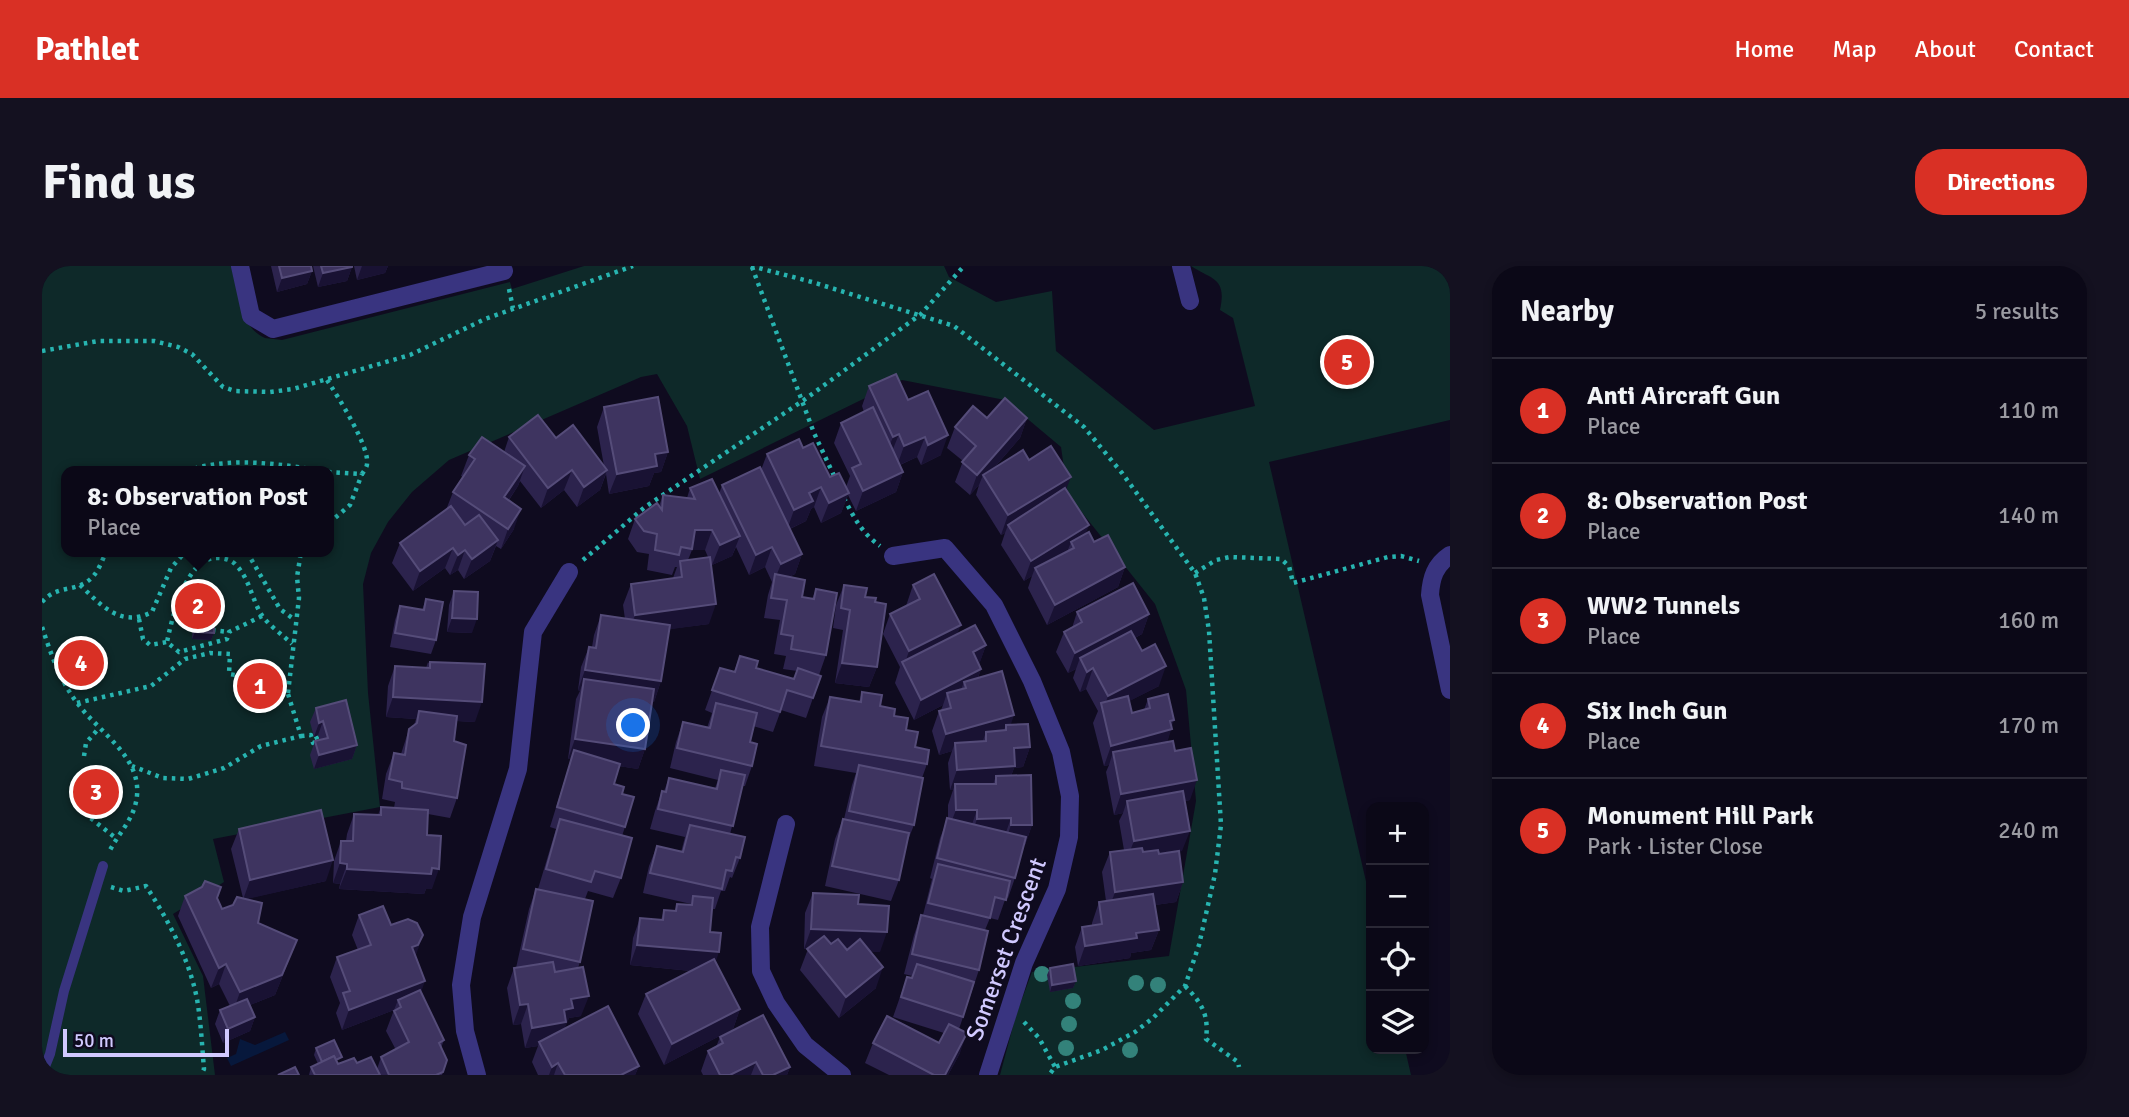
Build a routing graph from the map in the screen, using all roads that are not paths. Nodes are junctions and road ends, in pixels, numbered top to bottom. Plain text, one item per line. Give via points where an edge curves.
1 (240, 266) edge
2 (1181, 266) edge
3 (505, 271) dead end
4 (1190, 301) dead end
5 (1450, 555) edge
6 (893, 556) road end
7 (569, 572) road end
8 (1450, 690) edge
9 (786, 824) dead end
10 (103, 866) road end
11 (42, 1074) edge
12 (477, 1075) edge
13 (842, 1075) edge
14 (988, 1075) edge

1 - 3 street via 251,316 273,329
2 - 4 street
5 - 8 street via 1430,583
6 - 14 street, Somerset Crescent via 945,548 994,605 1061,752 1070,796 1069,837 1057,889 1024,963
7 - 12 street via 533,632 518,769 472,917 461,985 465,1031
9 - 13 street via 760,927 761,971 805,1045
10 - 11 lane

